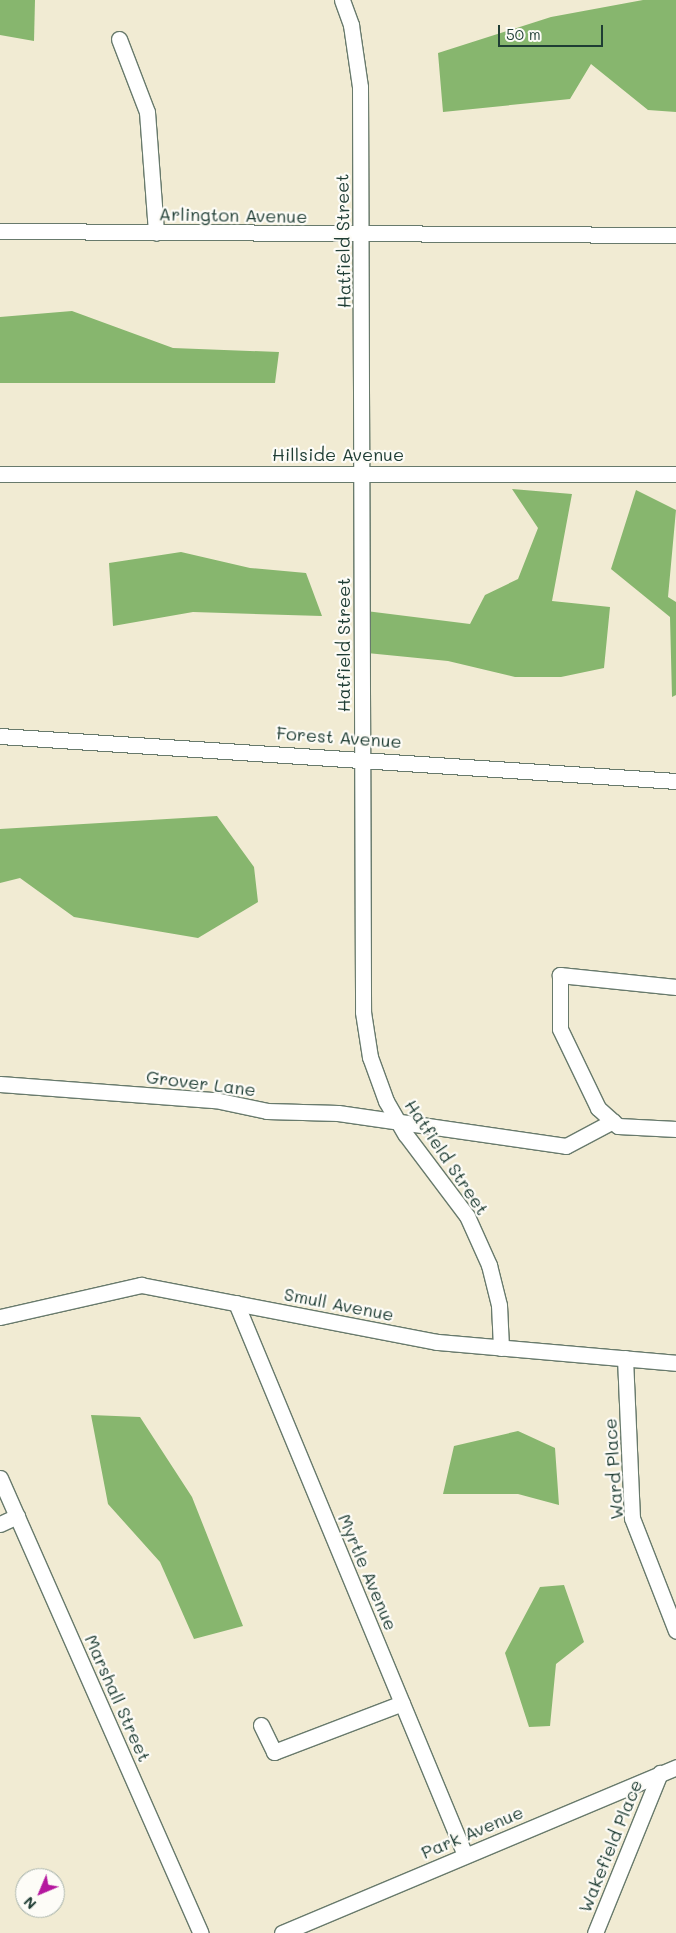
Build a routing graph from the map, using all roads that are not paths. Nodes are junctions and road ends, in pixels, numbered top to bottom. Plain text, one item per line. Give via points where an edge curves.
1 (342, 0) edge
2 (119, 40) dead end
3 (0, 231) edge
4 (156, 233) junction
5 (362, 235) junction
6 (676, 235) edge
7 (362, 472) junction
8 (0, 474) edge
9 (676, 474) edge
10 (0, 736) edge
11 (361, 757) junction
12 (676, 781) edge
13 (676, 986) edge
14 (0, 1084) edge
15 (397, 1121) junction
16 (612, 1121) junction
17 (676, 1129) edge
18 (236, 1303) junction
19 (0, 1317) edge
20 (501, 1348) junction
21 (625, 1358) junction
22 (676, 1362) edge
23 (0, 1478) edge
24 (17, 1516) junction
25 (0, 1524) edge
26 (676, 1631) edge
27 (402, 1703) junction
28 (261, 1725) dead end
29 (676, 1767) edge
30 (660, 1774) junction
31 (465, 1854) junction
32 (201, 1933) edge
33 (282, 1933) edge
34 (595, 1933) edge

1 - 5 street, Hatfield Street via 351,25 360,87
2 - 4 street via 147,112
3 - 4 street, Arlington Avenue
4 - 5 street, Arlington Avenue
5 - 6 street, Arlington Avenue
5 - 7 street, Hatfield Street
7 - 8 street, Hillside Avenue
7 - 9 street, Hillside Avenue
7 - 11 street, Hatfield Street
10 - 11 street, Forest Avenue
11 - 12 street, Forest Avenue
11 - 15 street, Hatfield Street via 363,1012 373,1064
13 - 16 street via 560,975 560,1029 598,1108
14 - 15 street, Grover Lane via 215,1100 267,1111
15 - 16 street, Grover Lane via 566,1146
15 - 20 street, Hatfield Street via 467,1216 489,1265 498,1305
16 - 17 street via 618,1126
18 - 19 street, Smull Avenue via 141,1285
18 - 20 street, Smull Avenue via 437,1342
18 - 27 street, Myrtle Avenue
20 - 21 street, Smull Avenue
21 - 22 street, Smull Avenue
21 - 26 street, Ward Place via 632,1518
23 - 24 street, Marshall Street
24 - 25 street
24 - 32 street, Marshall Street
27 - 28 street via 274,1752
27 - 31 street, Myrtle Avenue
29 - 30 street, Park Avenue
30 - 31 street, Park Avenue
30 - 34 street, Wakefield Place
31 - 33 street, Park Avenue

